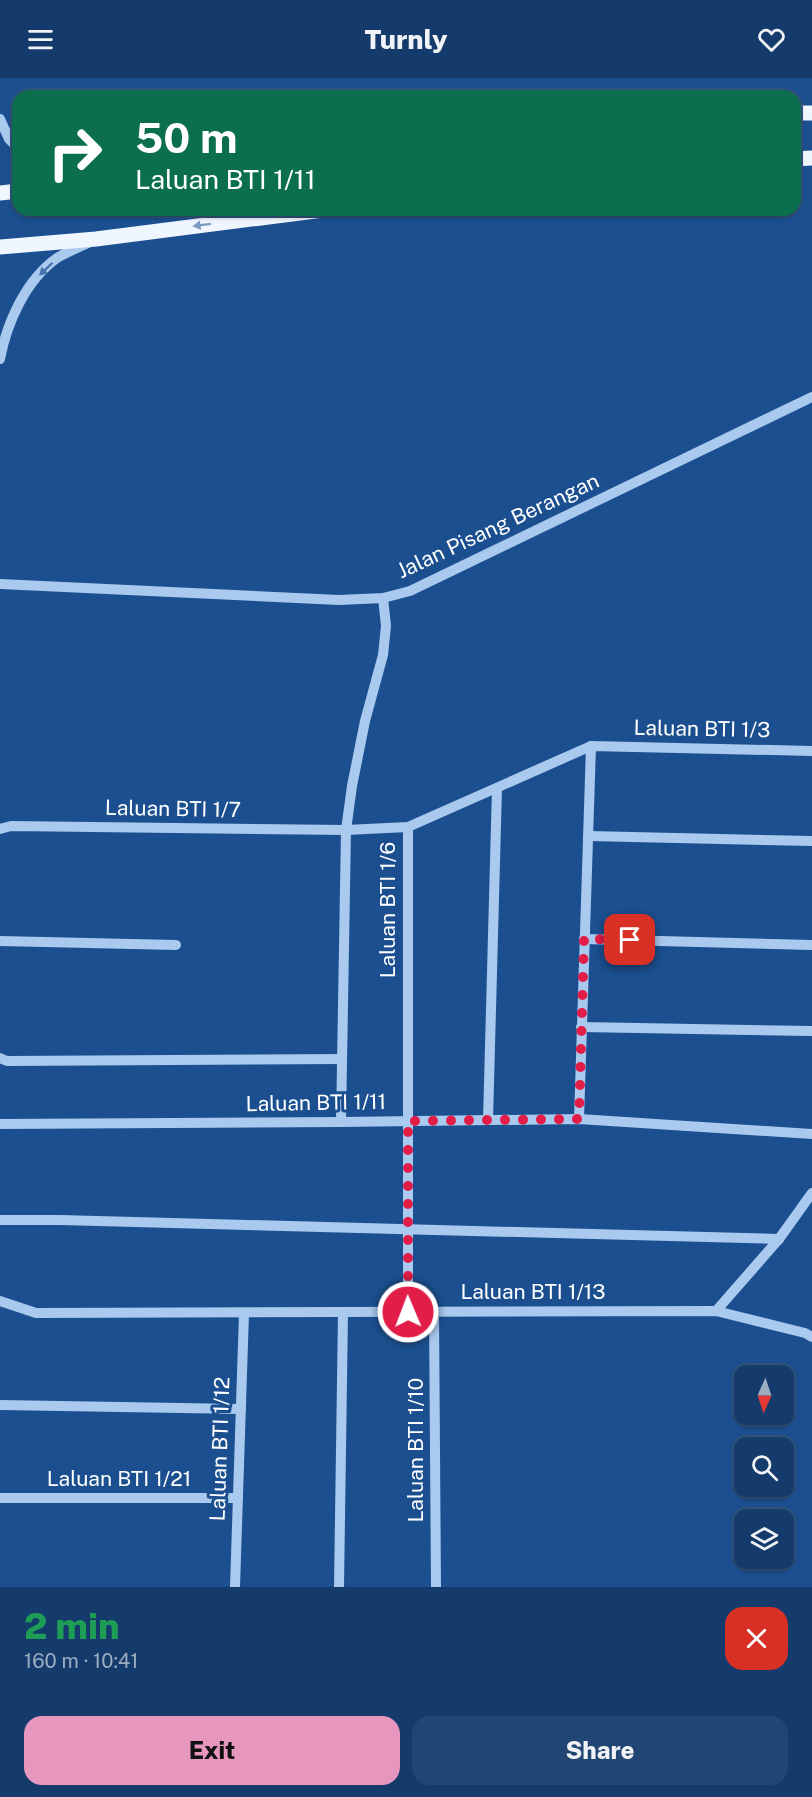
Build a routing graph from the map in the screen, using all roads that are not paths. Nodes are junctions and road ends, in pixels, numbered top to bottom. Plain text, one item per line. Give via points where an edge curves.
1 (0, 119) edge
2 (12, 142) edge
3 (275, 216) edge
4 (96, 239) junction
5 (0, 247) edge
6 (1, 342) edge
7 (0, 359) edge
8 (812, 397) edge
9 (0, 584) edge
10 (383, 598) junction
11 (591, 746) junction
12 (812, 751) edge
13 (497, 788) junction
14 (408, 827) junction
15 (0, 829) edge
16 (346, 830) junction
17 (588, 836) junction
18 (812, 841) edge
19 (584, 939) junction
20 (0, 941) edge
21 (176, 945) dead end
22 (812, 945) edge
23 (581, 1027) junction
24 (812, 1032) edge
25 (0, 1058) edge
26 (342, 1059) junction
27 (579, 1119) junction
28 (488, 1120) junction
29 (408, 1121) junction
30 (341, 1122) junction
31 (0, 1124) edge
32 (812, 1134) edge
33 (812, 1193) edge
34 (0, 1220) edge
35 (407, 1229) junction
36 (779, 1239) junction
37 (0, 1301) edge
38 (716, 1311) junction
39 (343, 1312) junction
40 (408, 1312) junction
41 (434, 1312) junction
42 (244, 1313) junction
43 (812, 1337) edge
44 (0, 1405) edge
45 (241, 1409) junction
46 (0, 1498) edge
47 (238, 1498) junction
48 (235, 1587) edge
49 (339, 1587) edge
50 (436, 1587) edge

1 - 2 street
3 -> 4 main road
4 - 5 main road
4 -> 6 street via 57,259 31,284
6 - 7 street
8 - 10 street, Jalan Pisang Berangan via 410,591
9 - 10 street, Jalan Pisang Berangan via 339,600
10 - 16 street via 383,655 365,721
11 - 12 street, Laluan BTI 1/3
11 - 13 street, Laluan BTI 1/6
11 - 17 street
13 - 14 street, Laluan BTI 1/6
13 - 28 street
14 - 16 street, Laluan BTI 1/7
14 - 29 street, Laluan BTI 1/6
15 - 16 street, Laluan BTI 1/7 via 11,826
16 - 26 street
17 - 18 street
17 - 19 street
19 - 22 street
19 - 23 street
20 - 21 street
23 - 24 street
23 - 27 street
25 - 26 street
26 - 30 street
27 - 28 street, Laluan BTI 1/11
27 - 32 street, Laluan BTI 1/11
28 - 29 street, Laluan BTI 1/11
29 - 30 street, Laluan BTI 1/11
29 - 35 street, Laluan BTI 1/6
30 - 31 street, Laluan BTI 1/11
33 - 36 street
34 - 35 street
35 - 36 street
35 - 40 street, Laluan BTI 1/6
36 - 38 street
37 - 42 street, Laluan BTI 1/13 via 36,1313
38 - 41 street, Laluan BTI 1/13
38 - 43 street, Laluan BTI 1/13
39 - 40 street, Laluan BTI 1/13
39 - 42 street, Laluan BTI 1/13
39 - 49 street
40 - 41 street, Laluan BTI 1/13
41 - 50 street, Laluan BTI 1/10
42 - 45 street, Laluan BTI 1/12
44 - 45 street
45 - 47 street, Laluan BTI 1/12
46 - 47 street, Laluan BTI 1/21
47 - 48 street, Laluan BTI 1/12

